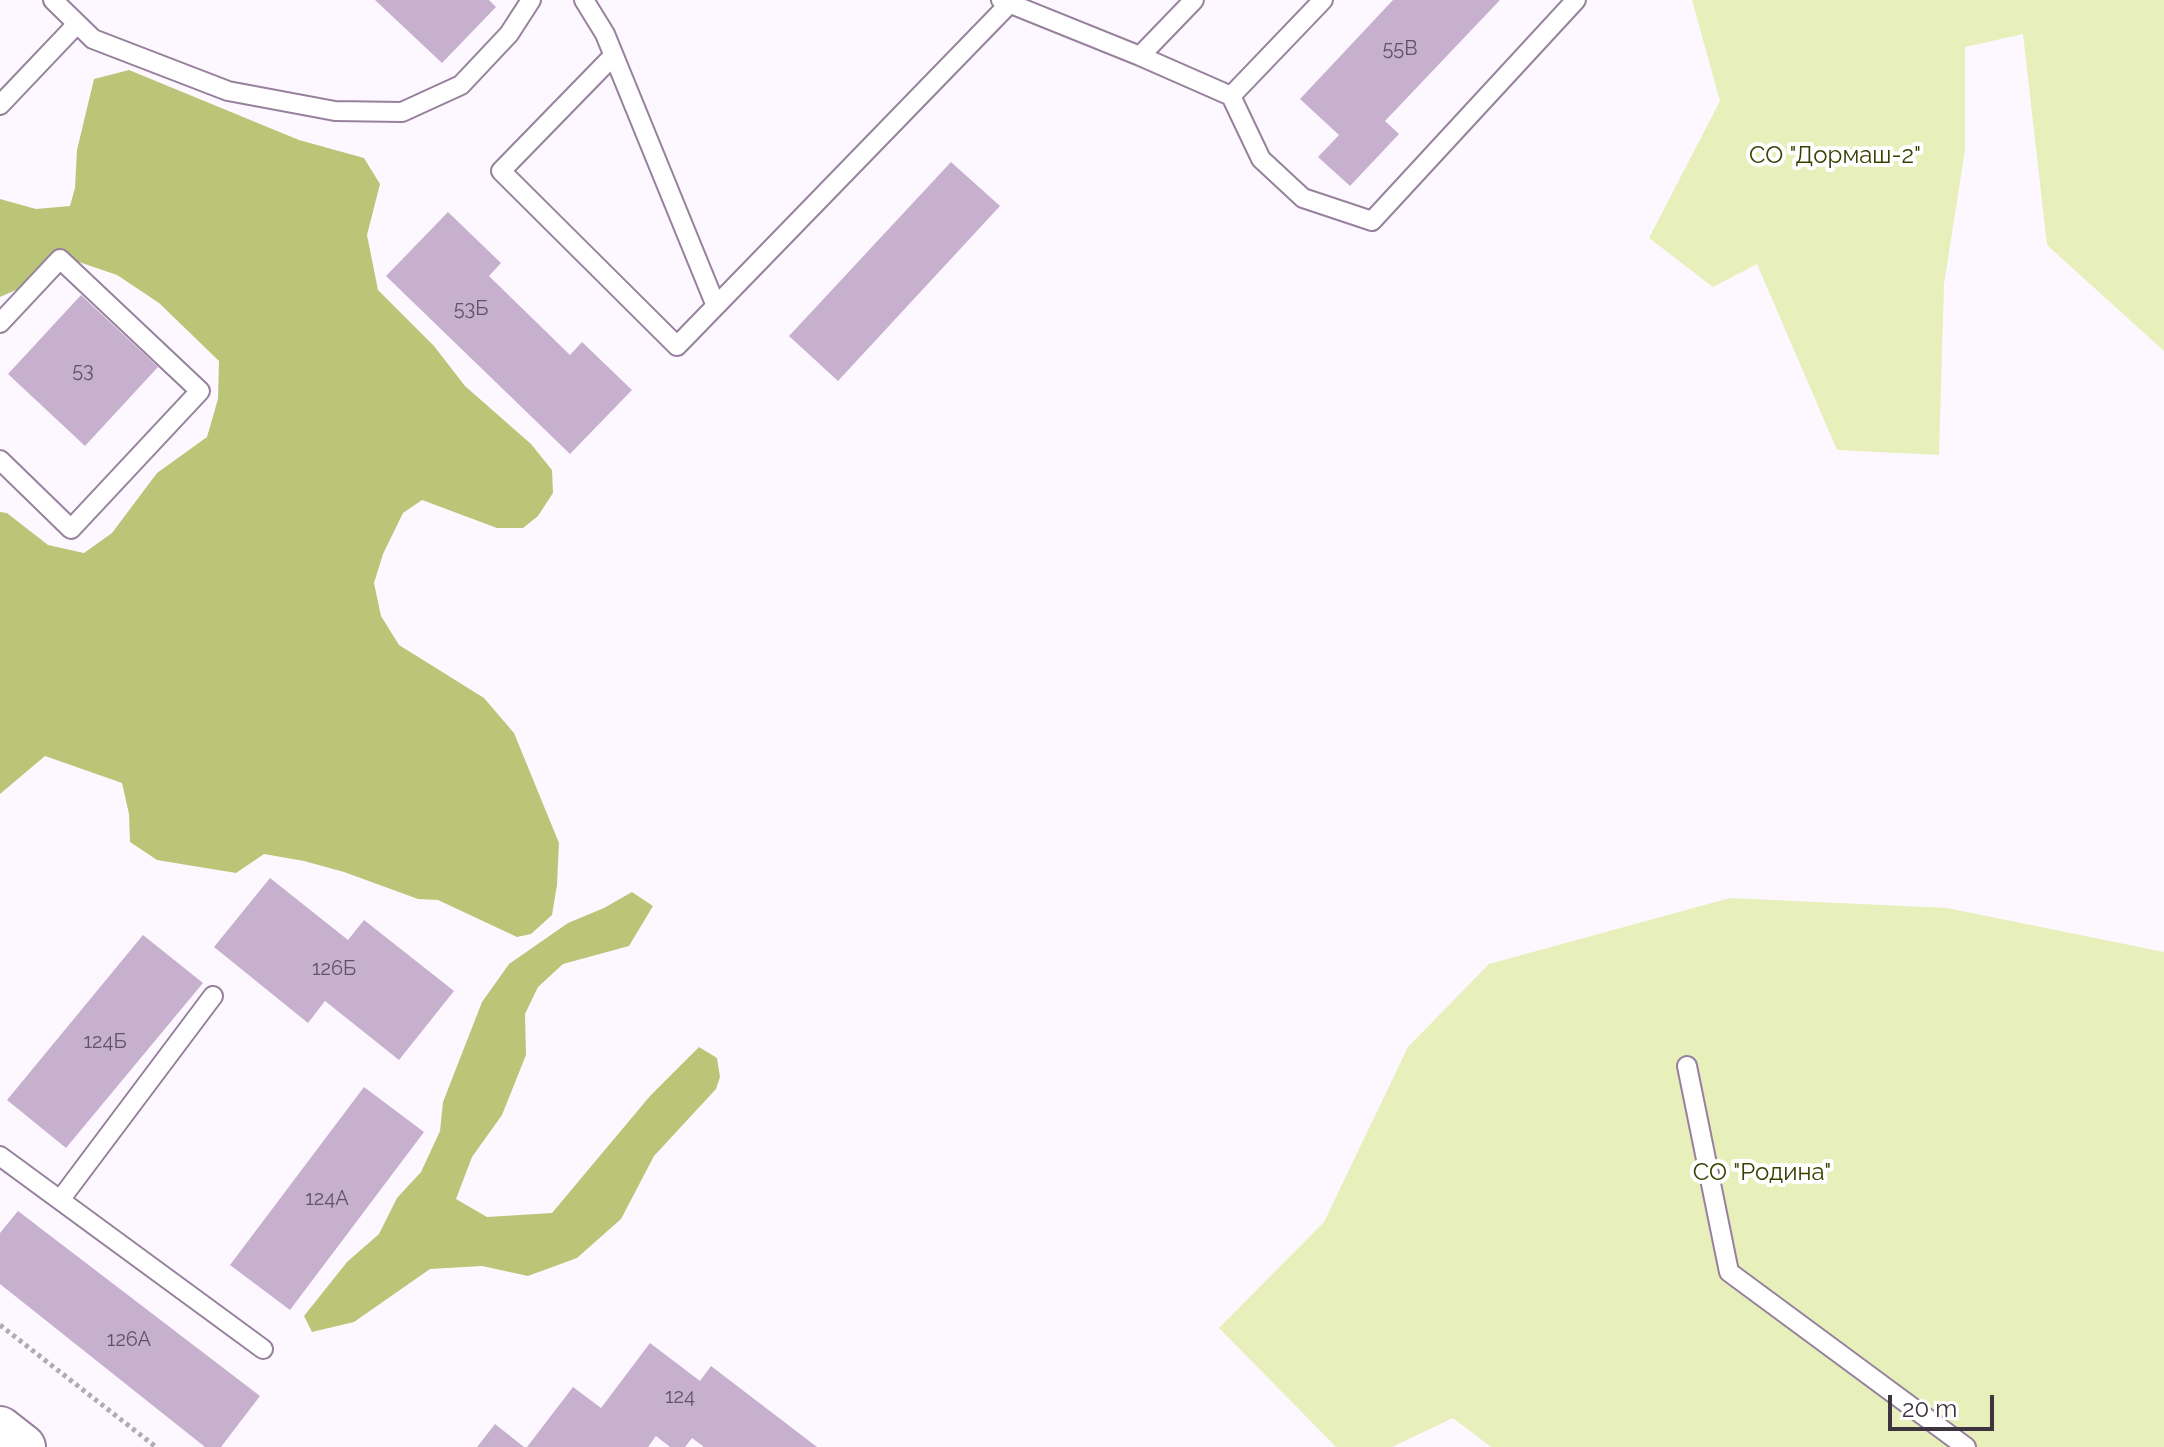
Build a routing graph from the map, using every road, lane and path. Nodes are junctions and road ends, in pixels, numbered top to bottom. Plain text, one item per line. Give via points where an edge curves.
1 (53, 0) edge
2 (531, 0) edge
3 (584, 0) edge
4 (1194, 0) edge
5 (1323, 0) edge
6 (1576, 0) edge
7 (1006, 2) edge
8 (77, 24) junction
9 (613, 56) junction
10 (1140, 56) junction
11 (1231, 96) junction
12 (0, 105) edge
13 (716, 306) junction
14 (0, 323) edge
15 (0, 460) edge
16 (213, 996) dead end
17 (1687, 1066) dead end
18 (0, 1156) edge
19 (60, 1200) junction
20 (0, 1325) edge
21 (263, 1349) dead end
22 (0, 1429) edge
23 (23, 1447) edge
24 (156, 1447) edge
25 (1966, 1447) edge

1 - 8 lane
2 - 8 lane via 509,34 461,85 402,112 335,111 228,91 93,39
3 - 9 lane
4 - 10 lane
5 - 11 lane
6 - 11 lane via 1372,221 1303,198 1261,159
7 - 10 lane
7 - 13 lane
8 - 12 lane
9 - 13 lane
9 - 13 lane via 501,171 677,346
10 - 11 lane
14 - 15 lane via 60,259 200,391 71,529
16 - 19 lane
17 - 25 lane via 1729,1272
18 - 19 lane
19 - 21 lane
20 - 24 path
22 - 23 street

